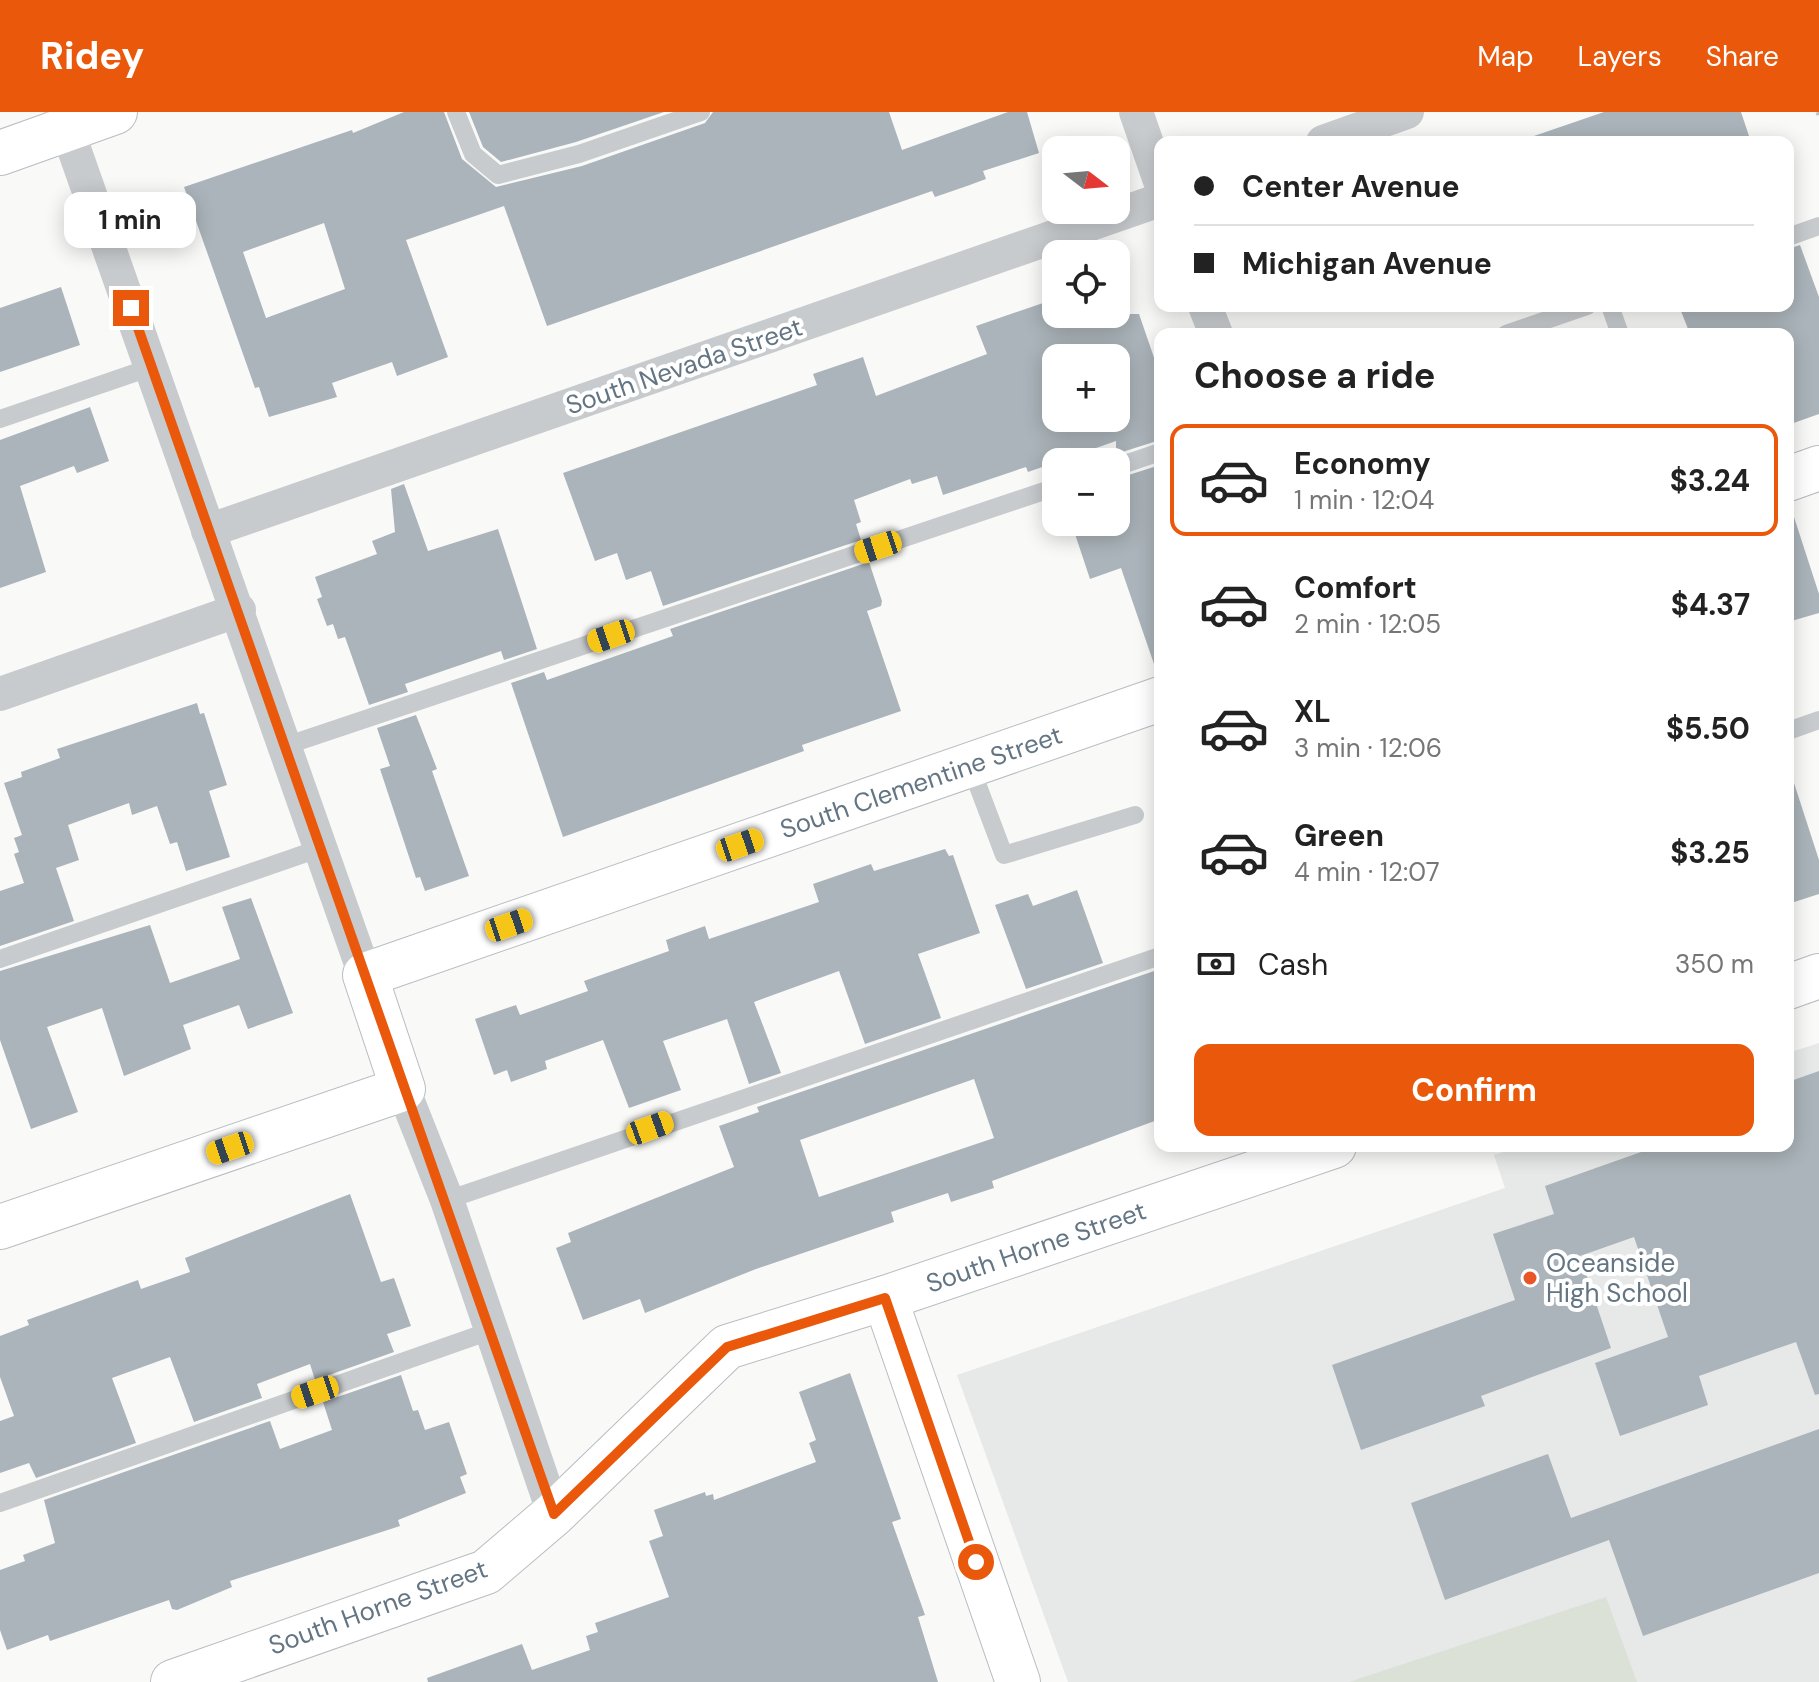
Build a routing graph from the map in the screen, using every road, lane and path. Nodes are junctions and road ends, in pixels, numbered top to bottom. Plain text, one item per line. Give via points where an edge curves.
1 (115, 112) edge
2 (456, 112) edge
3 (701, 112) edge
4 (1136, 112) edge
5 (1407, 112) edge
6 (64, 121) edge
7 (1340, 136) edge
8 (0, 153) edge
9 (1154, 164) edge
10 (1154, 202) edge
11 (1819, 226) edge
12 (1794, 235) edge
13 (1570, 312) edge
14 (1523, 328) edge
15 (152, 367) junction
16 (0, 419) edge
17 (1154, 454) edge
18 (1130, 462) edge
19 (1819, 468) edge
20 (1794, 477) edge
21 (1042, 492) edge
22 (208, 531) junction
23 (239, 610) junction
24 (0, 694) edge
25 (1154, 701) edge
26 (1819, 720) edge
27 (1794, 729) edge
28 (285, 746) junction
29 (970, 765) junction
30 (1135, 815) dead end
31 (321, 848) junction
32 (1154, 958) edge
33 (0, 959) edge
34 (365, 975) junction
35 (1819, 976) edge
36 (1794, 985) edge
37 (403, 1089) junction
38 (1316, 1152) edge
39 (447, 1200) junction
40 (0, 1227) edge
41 (885, 1298) junction
42 (490, 1331) junction
43 (0, 1503) edge
44 (554, 1514) junction
45 (173, 1682) edge
46 (1018, 1682) edge

1 - 6 street
2 - 3 lane via 473,154 498,175
4 - 9 street
5 - 7 street
6 - 8 street
6 - 15 street
10 - 22 street, South Nevada Street
11 - 12 lane
13 - 14 lane
15 - 16 lane
15 - 22 street
17 - 18 lane
19 - 20 street
21 - 28 lane
22 - 23 street
23 - 24 street
23 - 28 street
25 - 29 street, South Clementine Street
26 - 27 lane
28 - 31 street
29 - 30 lane via 1004,855
29 - 34 street, South Clementine Street
31 - 33 lane
31 - 34 street
32 - 39 lane
34 - 37 street
35 - 36 street
37 - 39 street
37 - 40 street
38 - 41 street, South Horne Street
39 - 42 street
41 - 44 street, South Horne Street via 727,1347
41 - 46 street
42 - 43 lane
42 - 44 street
44 - 45 street, South Horne Street via 486,1572

